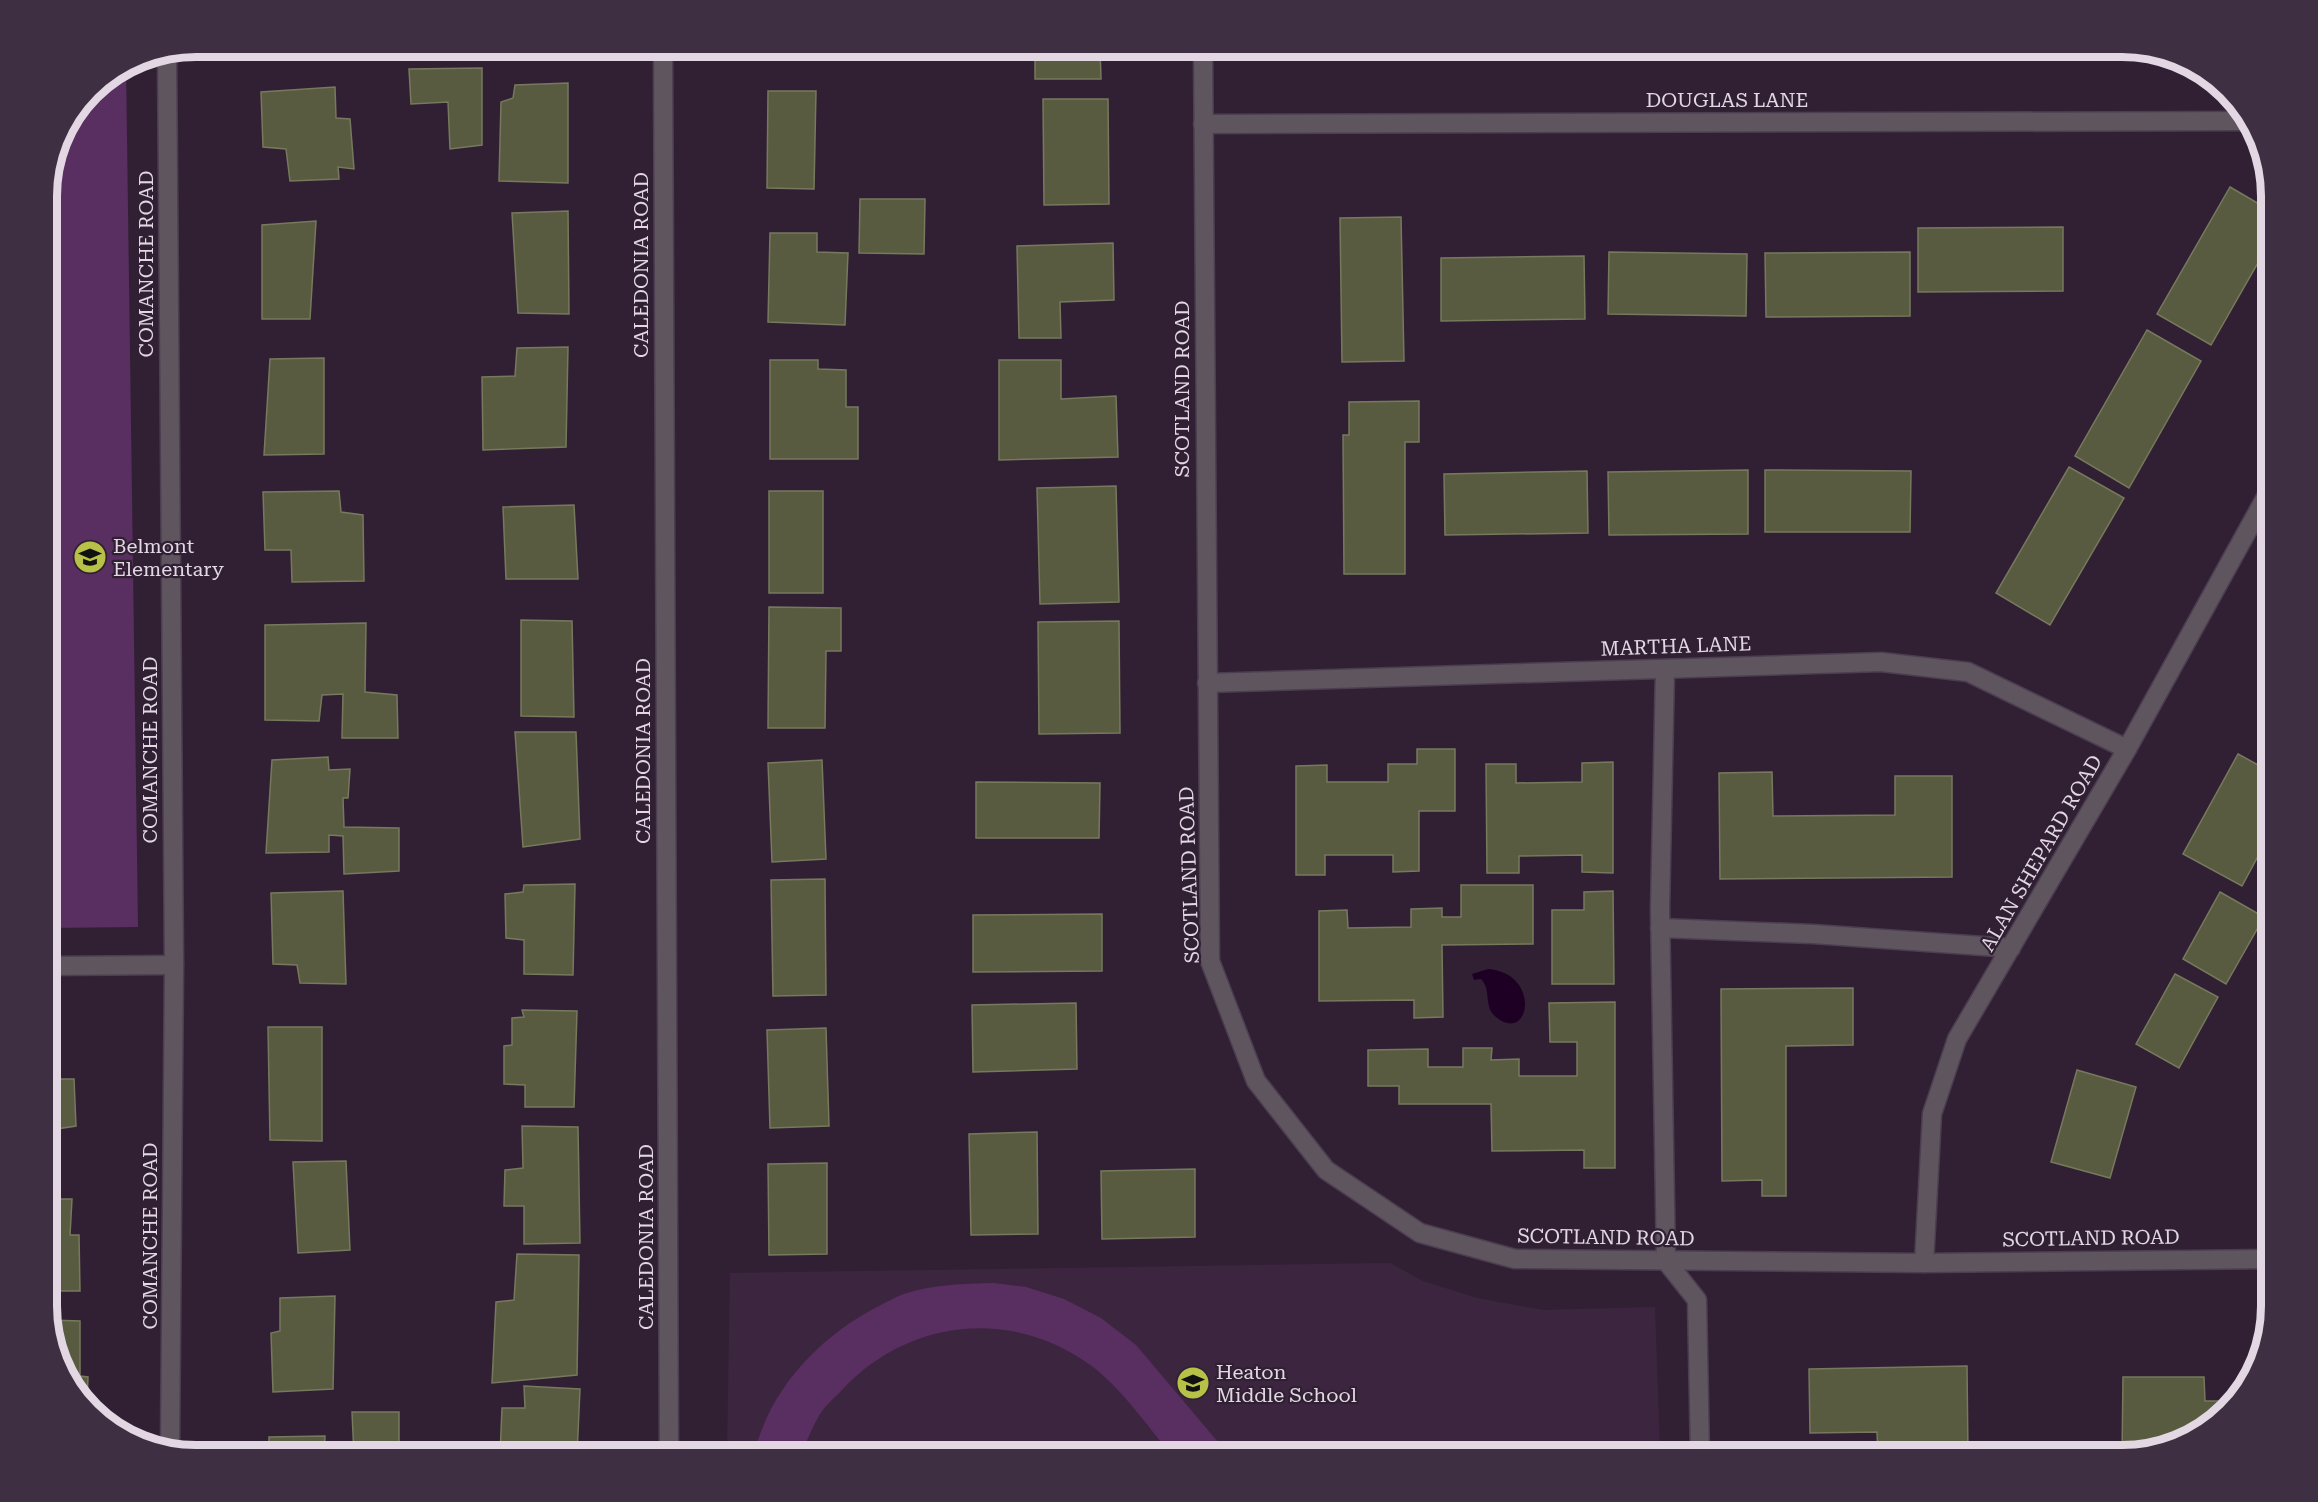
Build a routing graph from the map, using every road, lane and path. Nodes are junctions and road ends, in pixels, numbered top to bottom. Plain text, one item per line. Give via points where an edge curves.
1 (663, 57) edge
2 (1203, 57) edge
3 (167, 60) edge
4 (2239, 121) edge
5 (1203, 124) junction
6 (2261, 506) edge
7 (1665, 669) junction
8 (1207, 683) junction
9 (2127, 749) junction
10 (1660, 928) junction
11 (2011, 948) junction
12 (174, 965) junction
13 (57, 966) edge
14 (2261, 1258) edge
15 (1666, 1261) junction
16 (1924, 1263) junction
17 (170, 1442) edge
18 (669, 1445) edge
19 (1700, 1445) edge

1 - 18 street, CALEDONIA ROAD
2 - 5 street, SCOTLAND ROAD
3 - 12 street, COMANCHE ROAD
4 - 5 street, DOUGLAS LANE
5 - 8 street, SCOTLAND ROAD
6 - 9 street, ALAN SHEPARD ROAD
7 - 8 street, MARTHA LANE
7 - 9 street, MARTHA LANE via 1881,662 1968,672
7 - 10 street
8 - 15 street, SCOTLAND ROAD via 1210,961 1256,1081 1326,1170 1420,1233 1515,1259
9 - 11 street, ALAN SHEPARD ROAD
10 - 11 street
10 - 15 street
11 - 16 street, ALAN SHEPARD ROAD via 1957,1039 1932,1114
12 - 13 street
12 - 17 street, COMANCHE ROAD
14 - 16 street, SCOTLAND ROAD
15 - 16 street, SCOTLAND ROAD
15 - 19 street via 1696,1300

